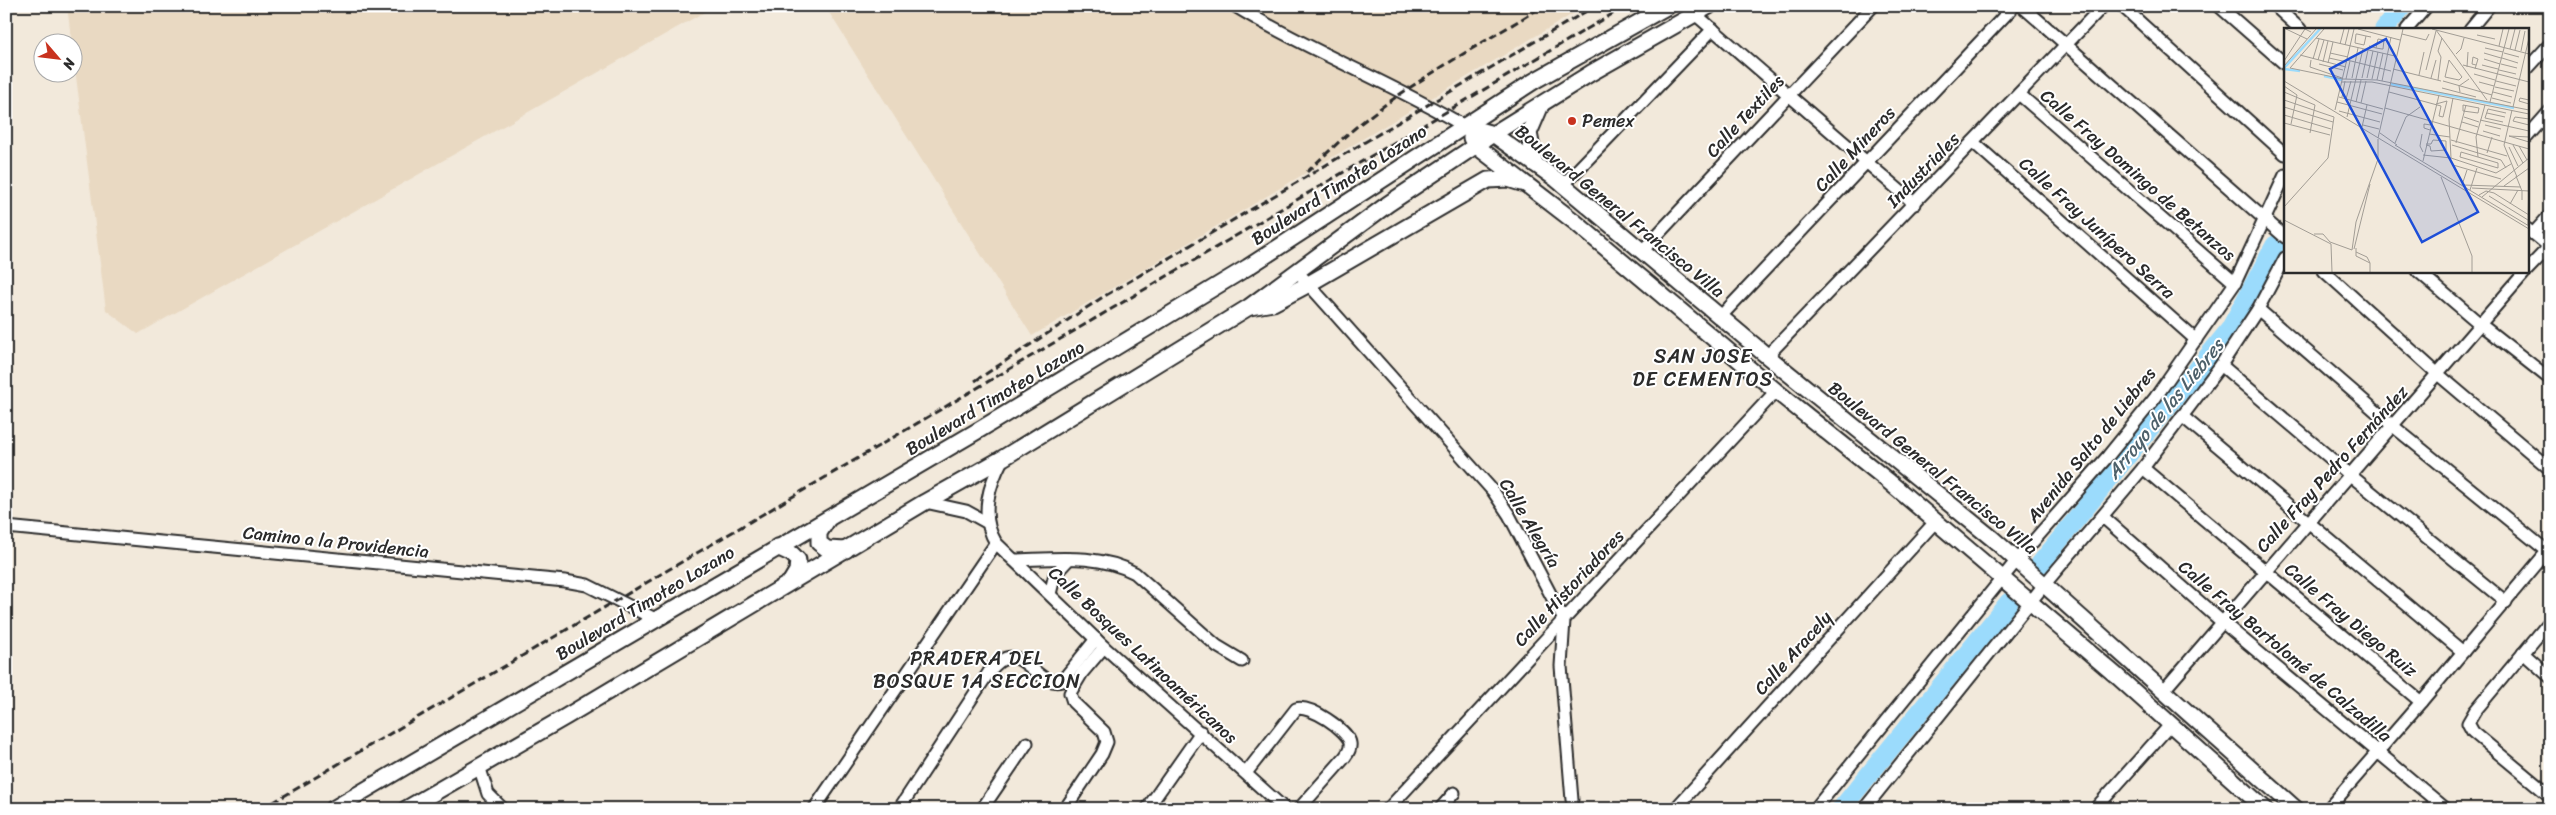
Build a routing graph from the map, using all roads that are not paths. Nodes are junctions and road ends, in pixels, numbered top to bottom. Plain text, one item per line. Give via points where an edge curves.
1 (1235, 6) edge
2 (1668, 6) edge
3 (1873, 6) edge
4 (2014, 6) edge
5 (2022, 6) edge
6 (2103, 6) edge
7 (2122, 6) edge
8 (2219, 6) edge
9 (2275, 6) edge
10 (2427, 6) edge
11 (2489, 6) edge
12 (1702, 10) edge
13 (2299, 28) edge
14 (2409, 28) edge
15 (2471, 28) edge
16 (1713, 29) junction
17 (2550, 44) edge
18 (2067, 45) junction
19 (2284, 63) edge
20 (2528, 68) edge
21 (2019, 94) junction
22 (1788, 96) junction
23 (1541, 104) junction
24 (2550, 111) edge
25 (1464, 126) junction
26 (1493, 134) junction
27 (2528, 135) edge
28 (1973, 142) junction
29 (1475, 145) junction
30 (2284, 153) edge
31 (1867, 162) junction
32 (1535, 164) junction
33 (2284, 177) edge
34 (1526, 184) junction
35 (1563, 185) junction
36 (1915, 204) junction
37 (2550, 215) edge
38 (2266, 222) junction
39 (2530, 231) edge
40 (2284, 236) edge
41 (2549, 248) edge
42 (1642, 250) junction
43 (2284, 260) edge
44 (2528, 269) edge
45 (1298, 270) junction
46 (2325, 272) edge
47 (2419, 272) edge
48 (2525, 272) edge
49 (2235, 283) junction
50 (1307, 285) junction
51 (1248, 307) junction
52 (2258, 309) junction
53 (1721, 316) junction
54 (2480, 324) junction
55 (2196, 340) junction
56 (1767, 356) junction
57 (2220, 365) junction
58 (2439, 375) junction
59 (2550, 379) edge
60 (1776, 391) junction
61 (2182, 416) junction
62 (2394, 426) junction
63 (1003, 458) junction
64 (2143, 468) junction
65 (2550, 469) edge
66 (2349, 474) junction
67 (925, 502) junction
68 (830, 516) junction
69 (2103, 517) junction
70 (1936, 521) junction
71 (986, 522) junction
72 (2308, 523) junction
73 (6, 527) edge
74 (996, 543) junction
75 (777, 547) junction
76 (846, 550) junction
77 (2547, 555) edge
78 (1069, 559) junction
79 (1014, 560) junction
80 (2020, 564) junction
81 (2264, 571) junction
82 (791, 581) junction
83 (2004, 581) junction
84 (2041, 582) junction
85 (1050, 594) junction
86 (2027, 600) junction
87 (2506, 602) junction
88 (655, 619) junction
89 (1564, 620) junction
90 (2550, 621) edge
91 (2221, 622) junction
92 (1100, 643) junction
93 (2463, 652) junction
94 (2523, 653) junction
95 (1242, 661) dead end
96 (2550, 677) edge
97 (2164, 690) junction
98 (2422, 702) junction
99 (2171, 724) junction
100 (1201, 732) junction
101 (1027, 743) dead end
102 (2377, 752) junction
103 (479, 766) junction
104 (1246, 773) junction
105 (1454, 793) dead end
106 (2550, 796) edge
107 (1274, 799) junction
108 (1572, 800) dead end
109 (409, 808) edge
110 (333, 809) edge
111 (503, 809) edge
112 (814, 809) edge
113 (899, 809) edge
114 (982, 809) edge
115 (1065, 809) edge
116 (1147, 809) edge
117 (1266, 809) edge
118 (1285, 809) edge
119 (1300, 809) edge
120 (1388, 809) edge
121 (1440, 809) edge
122 (1675, 809) edge
123 (1815, 809) edge
124 (1864, 809) edge
125 (2095, 809) edge
126 (2264, 809) edge
127 (2296, 809) edge
128 (2328, 809) edge
129 (2446, 809) edge

1 - 25 street via 1374,80 1405,92
2 - 25 main road, Boulevard Timoteo Lozano
3 - 22 street, Calle Textiles
4 - 31 street, Calle Mineros
5 - 18 street
6 - 18 street, Industriales
7 - 30 street
8 - 19 street
9 - 13 street
10 - 14 street
11 - 15 street
12 - 16 street
12 - 23 main road
16 - 22 street
16 - 35 street
17 - 20 street
18 - 21 street, Industriales
18 - 38 street
21 - 28 street, Industriales
21 - 49 street, Calle Fray Domingo de Betanzos
22 - 31 street
22 - 42 street, Calle Textiles
23 - 26 main road
23 - 32 main road via 1529,133
24 - 27 street
25 - 26 main road, Boulevard General Francisco Villa
25 - 29 main road
25 - 68 main road, Boulevard Timoteo Lozano via 1240,272
26 - 29 main road
26 - 32 main road, Boulevard General Francisco Villa
28 - 36 street, Industriales
28 - 55 street, Calle Fray Junípero Serra
29 - 34 main road
29 - 45 main road
31 - 36 street
31 - 53 street, Calle Mineros
32 - 35 main road, Boulevard General Francisco Villa
33 - 38 street, Avenida Salto de Liebres
34 - 50 main road via 1508,179 1488,180
34 - 60 main road
35 - 42 main road, Boulevard General Francisco Villa
36 - 56 street, Industriales
37 - 39 street
38 - 40 street
38 - 49 street, Avenida Salto de Liebres
39 - 41 street
41 - 44 street, Calle Fray Pedro Fernández
42 - 53 main road, Boulevard General Francisco Villa
43 - 52 street
45 - 50 street, Calle Alegría
45 - 51 main road
46 - 58 street
47 - 54 street
48 - 54 street, Calle Fray Pedro Fernández
49 - 55 street, Avenida Salto de Liebres
50 - 51 main road via 1273,303
50 - 89 street, Calle Alegría via 1418,404 1493,491 1514,523
51 - 63 main road
52 - 57 street
52 - 62 street
53 - 56 main road, Boulevard General Francisco Villa
54 - 58 street, Calle Fray Pedro Fernández
54 - 59 street
55 - 80 street, Avenida Salto de Liebres via 2154,398
56 - 80 main road, Boulevard General Francisco Villa via 1933,489
57 - 61 street
57 - 66 street
58 - 62 street, Calle Fray Pedro Fernández
58 - 65 street
60 - 70 main road
60 - 89 street, Calle Historiadores
61 - 64 street
61 - 72 street
62 - 66 street, Calle Fray Pedro Fernández
62 - 77 street
63 - 67 main road
63 - 71 street via 990,489
64 - 69 street
64 - 81 street, Calle Fray Diego Ruiz
66 - 72 street, Calle Fray Pedro Fernández
66 - 87 street
67 - 71 street via 966,512
67 - 76 main road
68 - 75 main road, Boulevard Timoteo Lozano
68 - 76 main road via 818,533 819,543 827,548
69 - 84 street
69 - 91 street, Calle Fray Bartolomé de Calzadilla
70 - 83 main road
70 - 122 street, Calle Aracely
71 - 74 street, Calle Bosques Latinoaméricanos
72 - 81 street, Calle Fray Pedro Fernández
72 - 93 street
73 - 88 street, Camino a la Providencia via 565,581 587,585
74 - 79 street, Calle Bosques Latinoaméricanos
74 - 112 street
75 - 82 main road via 798,560
75 - 88 main road, Boulevard Timoteo Lozano
76 - 82 main road
77 - 87 street
78 - 79 street
78 - 85 street via 1055,574
78 - 95 street via 1103,560 1135,573 1217,646
79 - 85 street, Calle Bosques Latinoaméricanos
80 - 83 street, Avenida Salto de Liebres
80 - 84 main road, Boulevard General Francisco Villa
81 - 91 street, Calle Fray Pedro Fernández
81 - 98 street, Calle Fray Diego Ruiz
82 - 103 main road
83 - 86 main road
83 - 123 street, Avenida Salto de Liebres
84 - 86 street
84 - 97 main road, Boulevard General Francisco Villa
85 - 92 street, Calle Bosques Latinoaméricanos
86 - 99 main road
86 - 124 street
87 - 93 street
88 - 110 main road, Boulevard Timoteo Lozano
89 - 108 street via 1561,666
89 - 120 street, Calle Historiadores
90 - 94 street
91 - 97 street, Calle Fray Pedro Fernández
91 - 102 street, Calle Fray Bartolomé de Calzadilla
92 - 100 street, Calle Bosques Latinoaméricanos
92 - 113 street via 1062,682 1051,681 1015,658 1002,658 989,672
92 - 115 street via 1070,693 1073,702 1104,732 1107,742
93 - 98 street
94 - 96 street
94 - 106 street via 2468,723 2473,732
97 - 127 main road, Boulevard General Francisco Villa
98 - 102 street
99 - 125 street
99 - 126 main road
100 - 104 street, Calle Bosques Latinoaméricanos
100 - 116 street
101 - 114 street
102 - 128 street
102 - 129 street, Calle Fray Bartolomé de Calzadilla
103 - 109 main road
103 - 111 street via 488,794
104 - 107 street, Calle Bosques Latinoaméricanos
104 - 119 street via 1296,709 1315,711 1347,736 1349,749
105 - 121 street
107 - 117 street
107 - 118 street, Calle Bosques Latinoaméricanos

